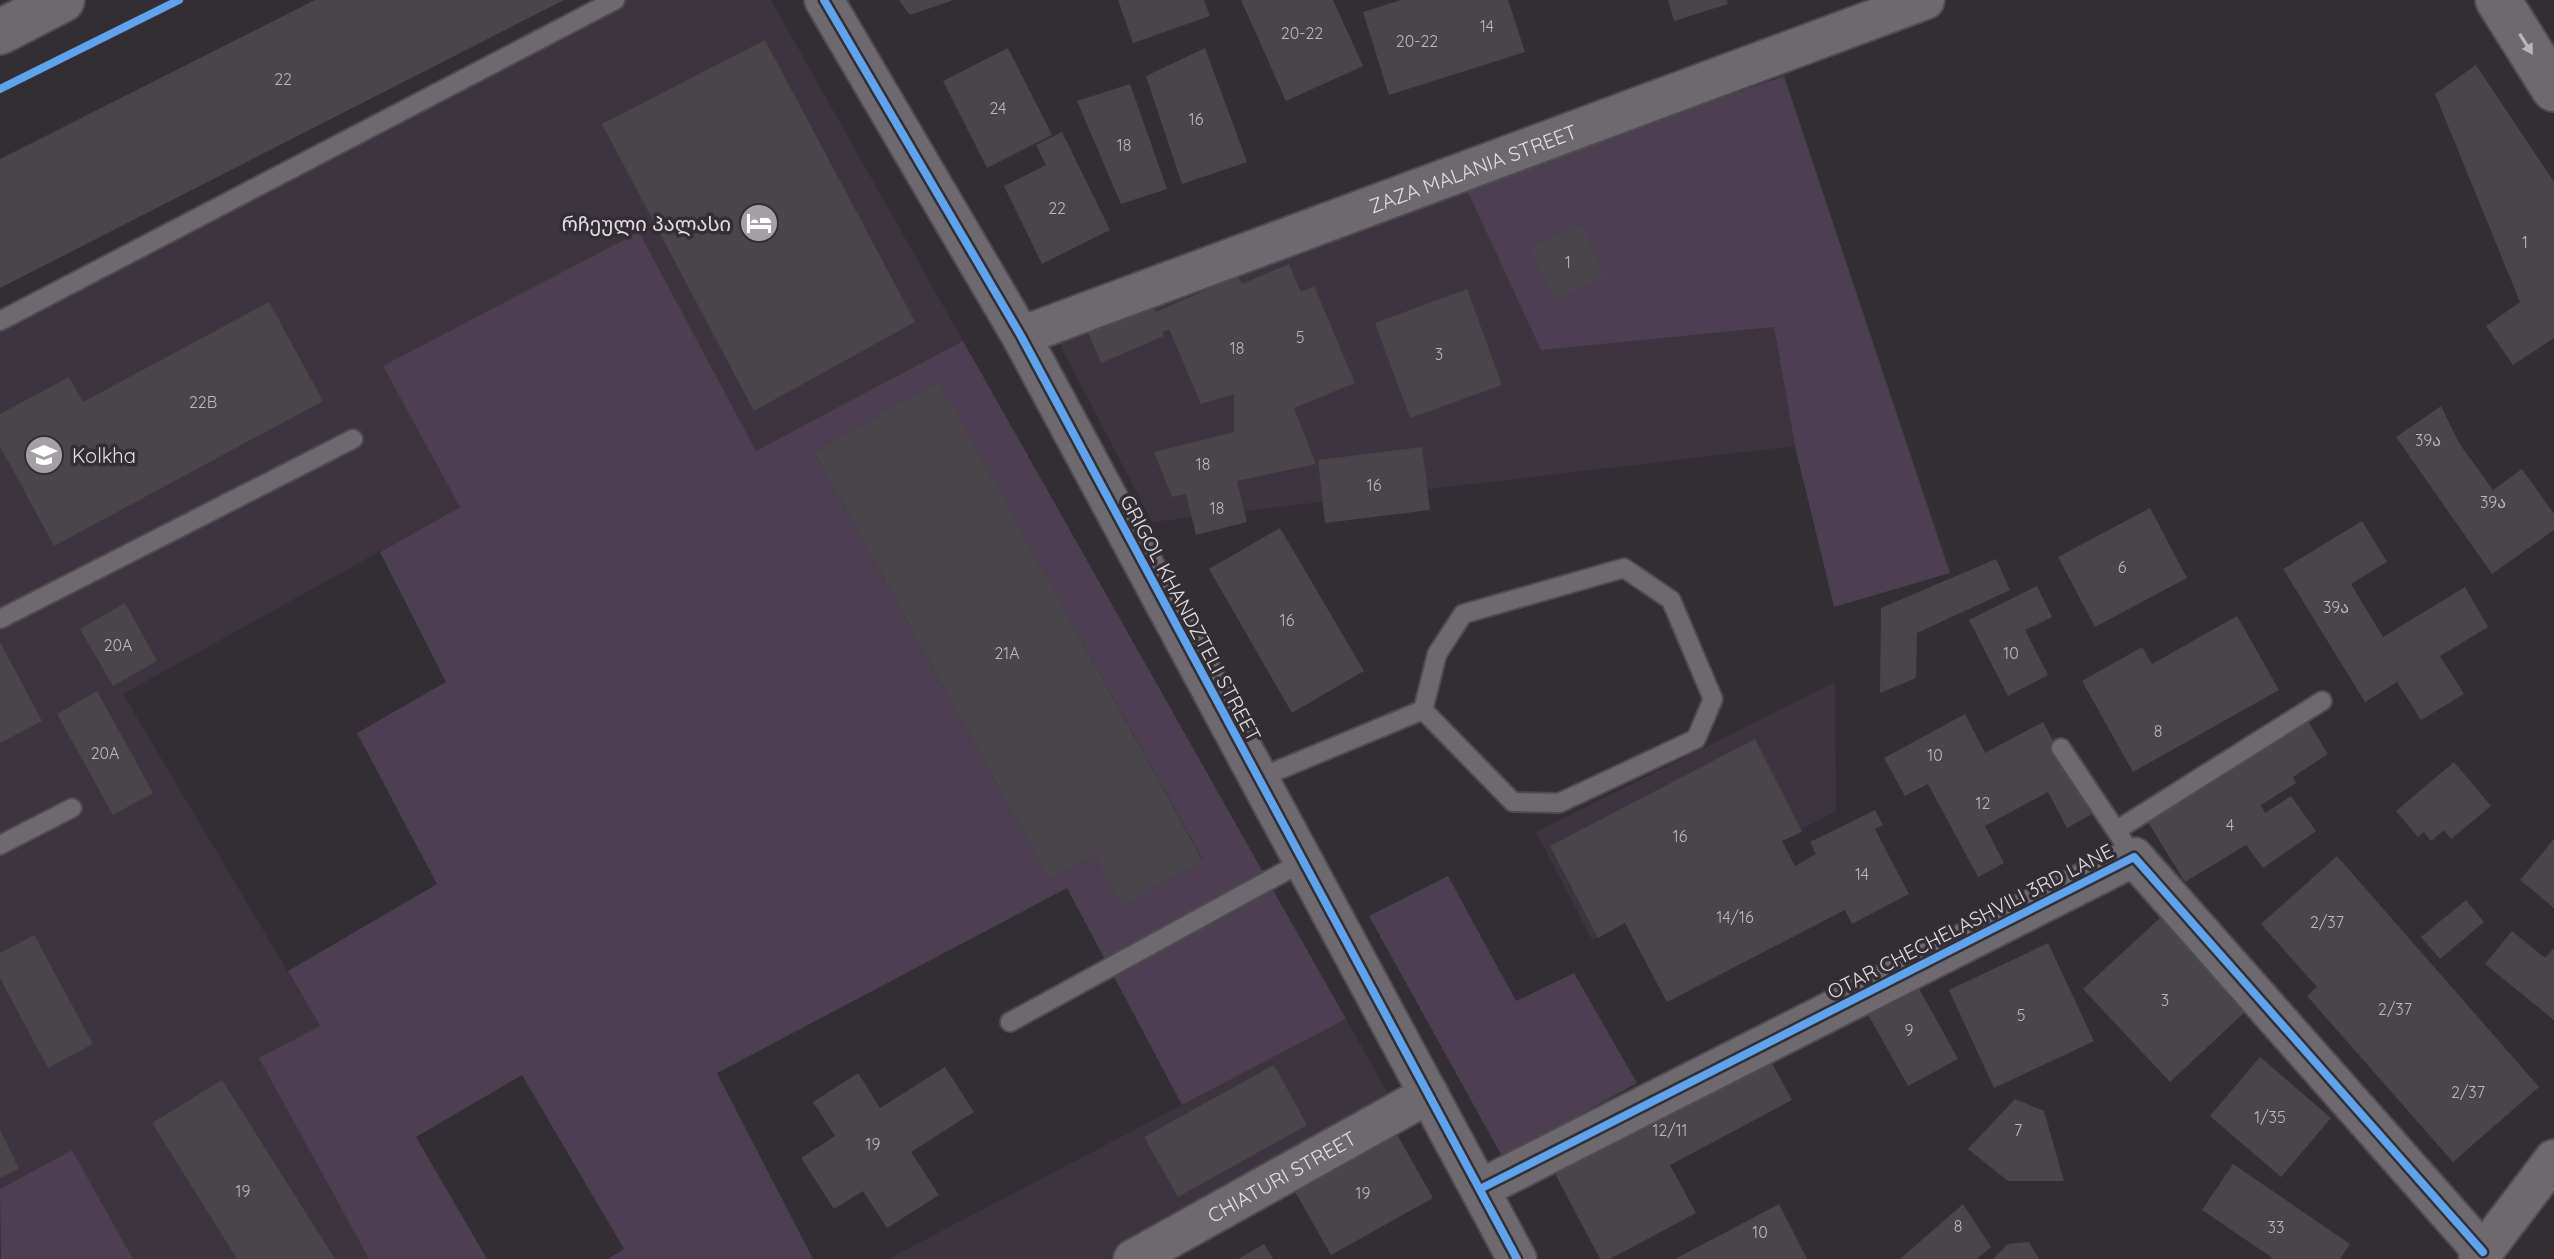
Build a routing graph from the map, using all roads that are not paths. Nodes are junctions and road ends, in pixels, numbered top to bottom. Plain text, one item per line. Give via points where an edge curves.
1 (62, 0) edge
2 (615, 0) edge
3 (824, 0) edge
4 (1925, 0) edge
5 (2498, 0) edge
6 (0, 32) edge
7 (2554, 89) edge
8 (0, 321) edge
9 (1021, 336) junction
10 (353, 439) dead end
11 (0, 619) edge
12 (2322, 701) dead end
13 (1423, 710) junction
14 (2061, 748) dead end
15 (1259, 778) junction
16 (72, 808) dead end
17 (2125, 844) junction
18 (0, 845) edge
19 (1304, 861) junction
20 (1010, 1022) dead end
21 (1429, 1094) junction
22 (2554, 1159) edge
23 (1480, 1189) junction
24 (2480, 1256) edge
25 (1133, 1259) edge
26 (1517, 1259) edge

1 - 6 main road
2 - 8 lane
3 - 9 street, GRIGOL KHANDZTELI STREET
4 - 9 street, ZAZA MALANIA STREET
5 -> 7 main road
9 - 15 street, GRIGOL KHANDZTELI STREET
10 - 11 lane
12 - 17 lane
13 - 13 lane via 1437,654 1463,614 1624,568 1671,600 1713,699 1696,739 1559,803 1513,802
13 - 15 lane
14 - 17 lane
15 - 19 street, GRIGOL KHANDZTELI STREET
16 - 18 lane
17 - 23 street, OTAR CHECHELASHVILI 3RD LANE
17 - 24 street, OTAR CHECHELASHVILI 3RD LANE
19 - 20 lane
19 - 21 street, GRIGOL KHANDZTELI STREET
21 - 23 street, GRIGOL KHANDZTELI STREET
21 - 25 street, CHIATURI STREET
22 - 24 street
23 - 26 street, GRIGOL KHANDZTELI STREET

